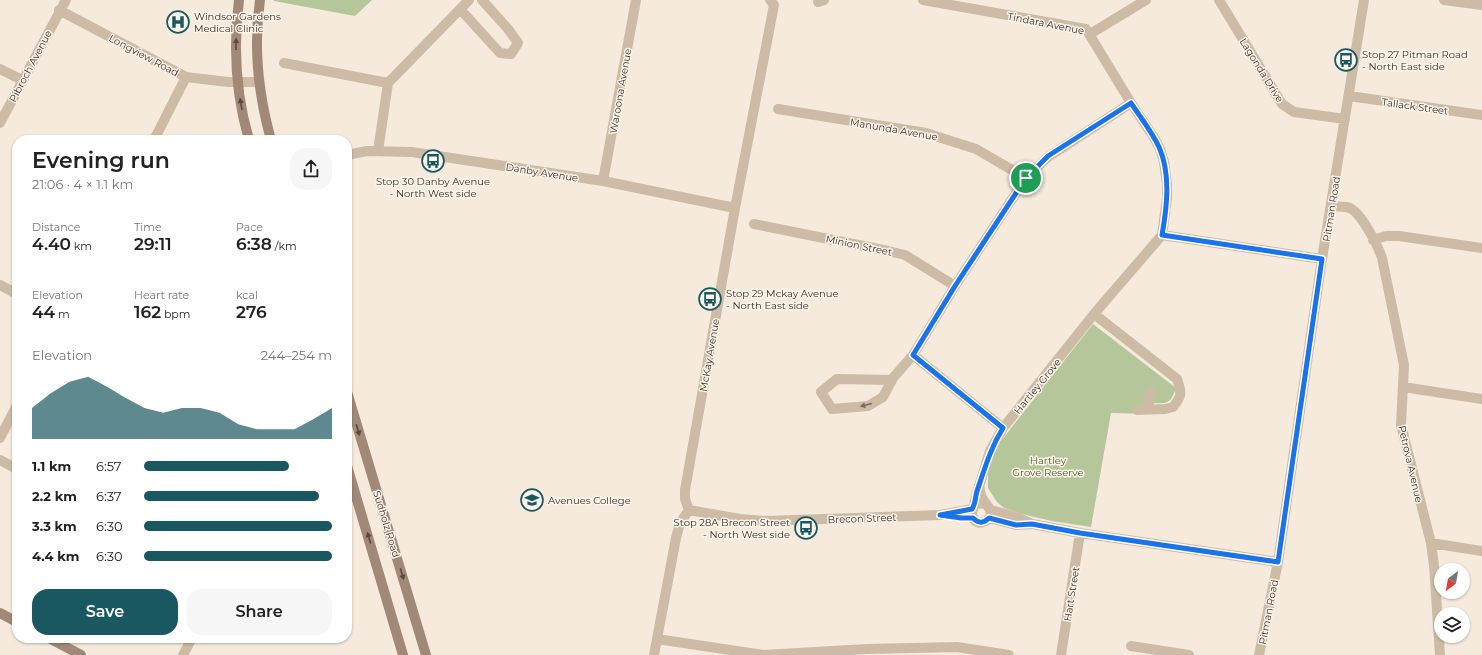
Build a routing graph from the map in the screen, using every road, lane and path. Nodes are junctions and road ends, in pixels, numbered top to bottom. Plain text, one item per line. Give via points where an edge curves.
1 (66, 0) edge
2 (240, 0) edge
3 (260, 0) edge
4 (469, 0) edge
5 (482, 0) edge
6 (636, 0) edge
7 (923, 0) edge
8 (1146, 0) edge
9 (1219, 0) edge
10 (1364, 0) edge
11 (1444, 0) edge
12 (772, 2) edge
13 (1476, 3) edge
14 (460, 9) junction
15 (59, 10) junction
16 (1090, 34) junction
17 (284, 63) dead end
18 (0, 69) edge
19 (186, 77) junction
20 (22, 80) junction
21 (238, 82) junction
22 (258, 82) junction
23 (388, 83) junction
24 (1349, 96) junction
25 (1131, 103) junction
26 (778, 110) dead end
27 (1482, 115) edge
28 (1345, 119) junction
29 (0, 123) edge
30 (157, 135) edge
31 (249, 135) edge
32 (270, 135) edge
33 (378, 151) junction
34 (352, 154) edge
35 (1026, 178) junction
36 (604, 181) junction
37 (1331, 206) junction
38 (735, 208) junction
39 (754, 224) dead end
40 (1162, 235) junction
41 (1373, 240) junction
42 (1482, 248) edge
43 (1322, 259) junction
44 (0, 285) edge
45 (955, 286) junction
46 (12, 291) edge
47 (1094, 314) junction
48 (913, 355) junction
49 (892, 380) junction
50 (1403, 387) junction
51 (1150, 393) dead end
52 (1482, 399) edge
53 (352, 409) edge
54 (1148, 409) junction
55 (1137, 410) dead end
56 (12, 415) edge
57 (1003, 428) junction
58 (0, 438) edge
59 (0, 460) edge
60 (12, 466) edge
61 (980, 485) junction
62 (352, 488) edge
63 (689, 510) junction
64 (973, 510) junction
65 (989, 511) junction
66 (1080, 533) junction
67 (1431, 543) junction
68 (1482, 551) edge
69 (1278, 562) junction
70 (0, 613) edge
71 (12, 619) edge
72 (657, 639) junction
73 (58, 643) edge
74 (189, 643) edge
75 (1131, 646) dead end
76 (81, 655) edge
77 (183, 655) edge
78 (403, 655) edge
79 (426, 655) edge
80 (654, 655) edge
81 (1009, 655) edge
82 (1061, 655) edge
83 (1189, 655) edge
84 (1259, 655) edge
85 (1440, 655) edge

1 - 15 street, Pibroch Avenue
21 -> 2 main road via 236,45
3 - 22 main road via 256,44
4 - 14 street
5 - 14 street via 518,43 511,54 500,53
6 - 36 street, Waroona Avenue
7 - 16 street, Tindara Avenue via 1086,29
8 - 16 street
9 - 28 street, Lagonda Drive via 1282,104 1294,112
10 - 24 street, Pitman Road
11 - 13 street
12 - 38 street, McKay Avenue
14 - 23 street
15 - 19 street, Longview Road
15 - 20 street, Pibroch Avenue
16 - 25 street, Tindara Avenue
17 - 23 street
18 - 20 street
19 - 21 street, Longview Road
19 - 30 street
20 - 29 street, Pibroch Avenue
21 - 22 street, Longview Road
31 -> 21 main road via 242,113
22 - 32 main road
23 - 33 street
24 - 27 street, Tallack Street
24 - 28 street, Pitman Road
25 - 35 street via 1048,156
25 - 40 street, Tindara Avenue via 1155,139 1164,162 1167,198
26 - 35 street, Manunda Avenue via 926,133 976,149
28 - 37 street, Pitman Road
33 - 34 street, Danby Avenue
33 - 36 street, Danby Avenue via 412,152
35 - 45 street
36 - 38 street, Danby Avenue
37 - 41 street, Petrova Avenue via 1350,208 1363,221
37 - 43 street, Pitman Road
38 - 63 street, McKay Avenue via 685,490
39 - 45 street, Minion Street via 905,255
40 - 43 street
40 - 47 street, Hartley Grove
41 - 42 street via 1399,236
41 - 50 street, Petrova Avenue via 1382,258 1402,354
43 - 69 street, Pitman Road
44 - 46 street
45 - 48 street
47 - 54 street via 1177,378 1181,391 1180,398 1173,407
47 - 57 street, Hartley Grove
48 - 49 street
48 - 57 street
49 -> 49 street via 883,397 868,406 832,409 821,392 837,379
50 - 52 street
50 - 67 street, Petrova Avenue via 1401,425
51 - 54 street
53 -> 79 main road, Sudholz Road
54 - 55 street
56 - 58 street
57 - 61 street, Hartley Grove via 990,451
59 - 60 street
61 - 64 street, Hartley Grove
61 - 65 street via 981,496
78 -> 62 main road
63 - 64 street, Brecon Street via 764,521 940,515 961,518
63 - 72 street via 680,523 676,538
64 - 65 street via 977,503
64 - 65 street via 976,521 982,522 986,521
65 - 66 street via 1016,525 1032,524
66 - 69 street
66 - 82 street, Hart Street
67 - 68 street
67 - 85 street, Petrova Avenue
69 - 84 street, Pitman Road
70 - 71 main road
72 - 80 street
72 - 81 street via 763,655 867,648 957,647
73 - 76 main road
74 - 77 street
75 - 83 street

